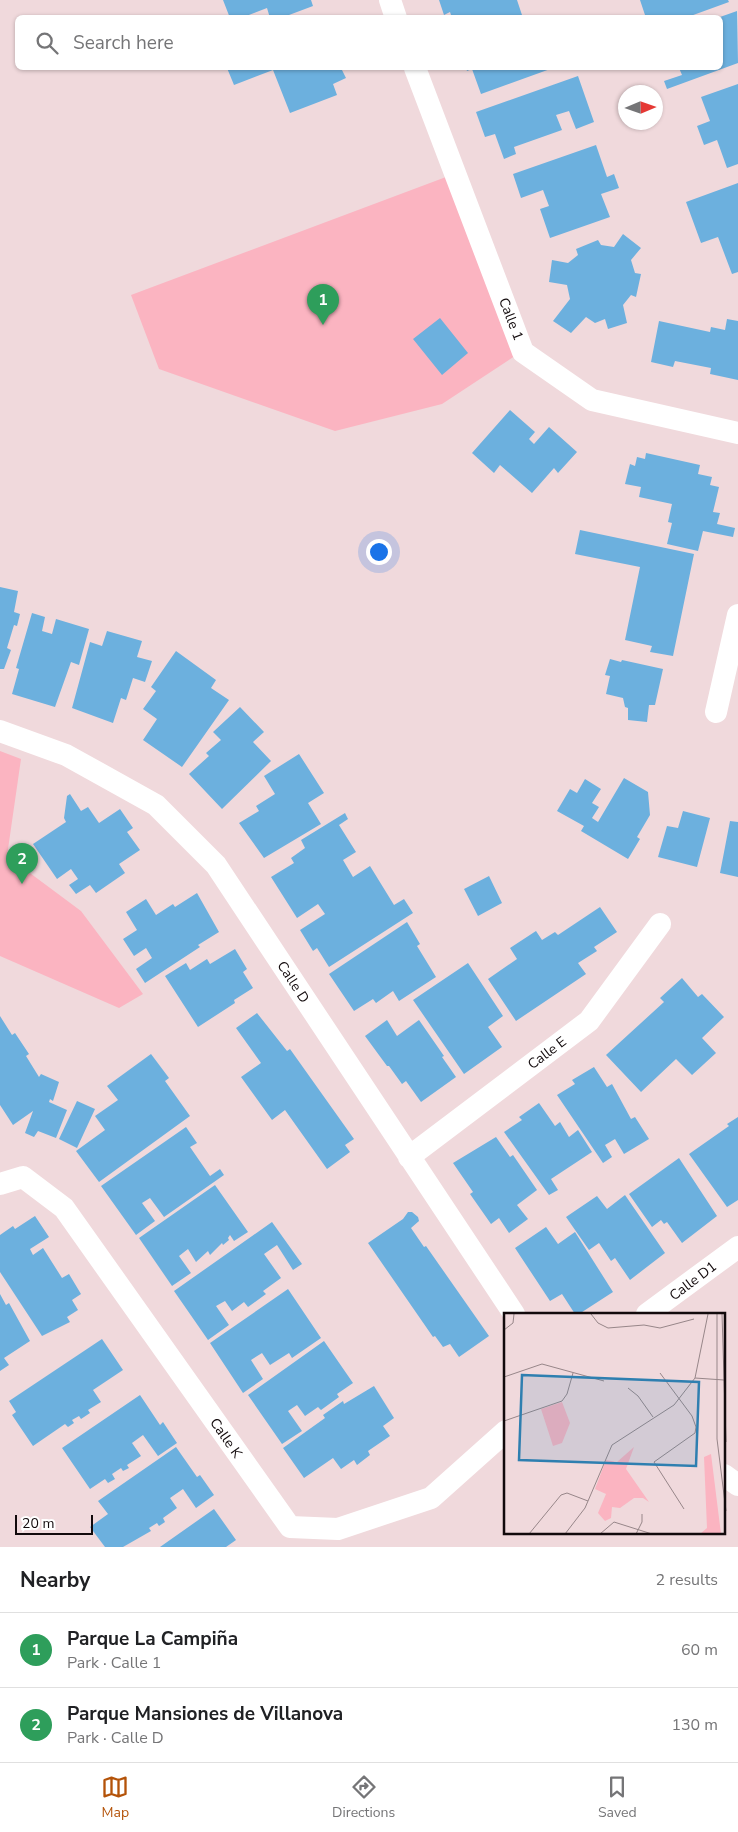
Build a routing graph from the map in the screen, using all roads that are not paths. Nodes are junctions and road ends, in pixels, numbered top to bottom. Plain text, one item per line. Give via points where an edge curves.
1 (390, 0) edge
2 (395, 15) edge
3 (416, 70) edge
4 (738, 433) edge
5 (738, 615) edge
6 (716, 712) dead end
7 (0, 732) edge
8 (660, 924) dead end
9 (409, 1157) junction
10 (0, 1184) edge
11 (738, 1246) edge
12 (513, 1313) edge
13 (648, 1313) edge
14 (504, 1433) edge
15 (726, 1477) edge
16 (738, 1485) edge

1 - 2 street
3 - 4 street, Calle 1 via 524,352 592,400
5 - 6 street
7 - 9 street, Calle D via 66,755 156,805 216,865
8 - 9 street, Calle E via 589,1021
9 - 12 street, Calle D
10 - 14 street, Calle K via 23,1177 64,1208 290,1527 338,1529 431,1498
11 - 13 street, Calle D1
15 - 16 street

